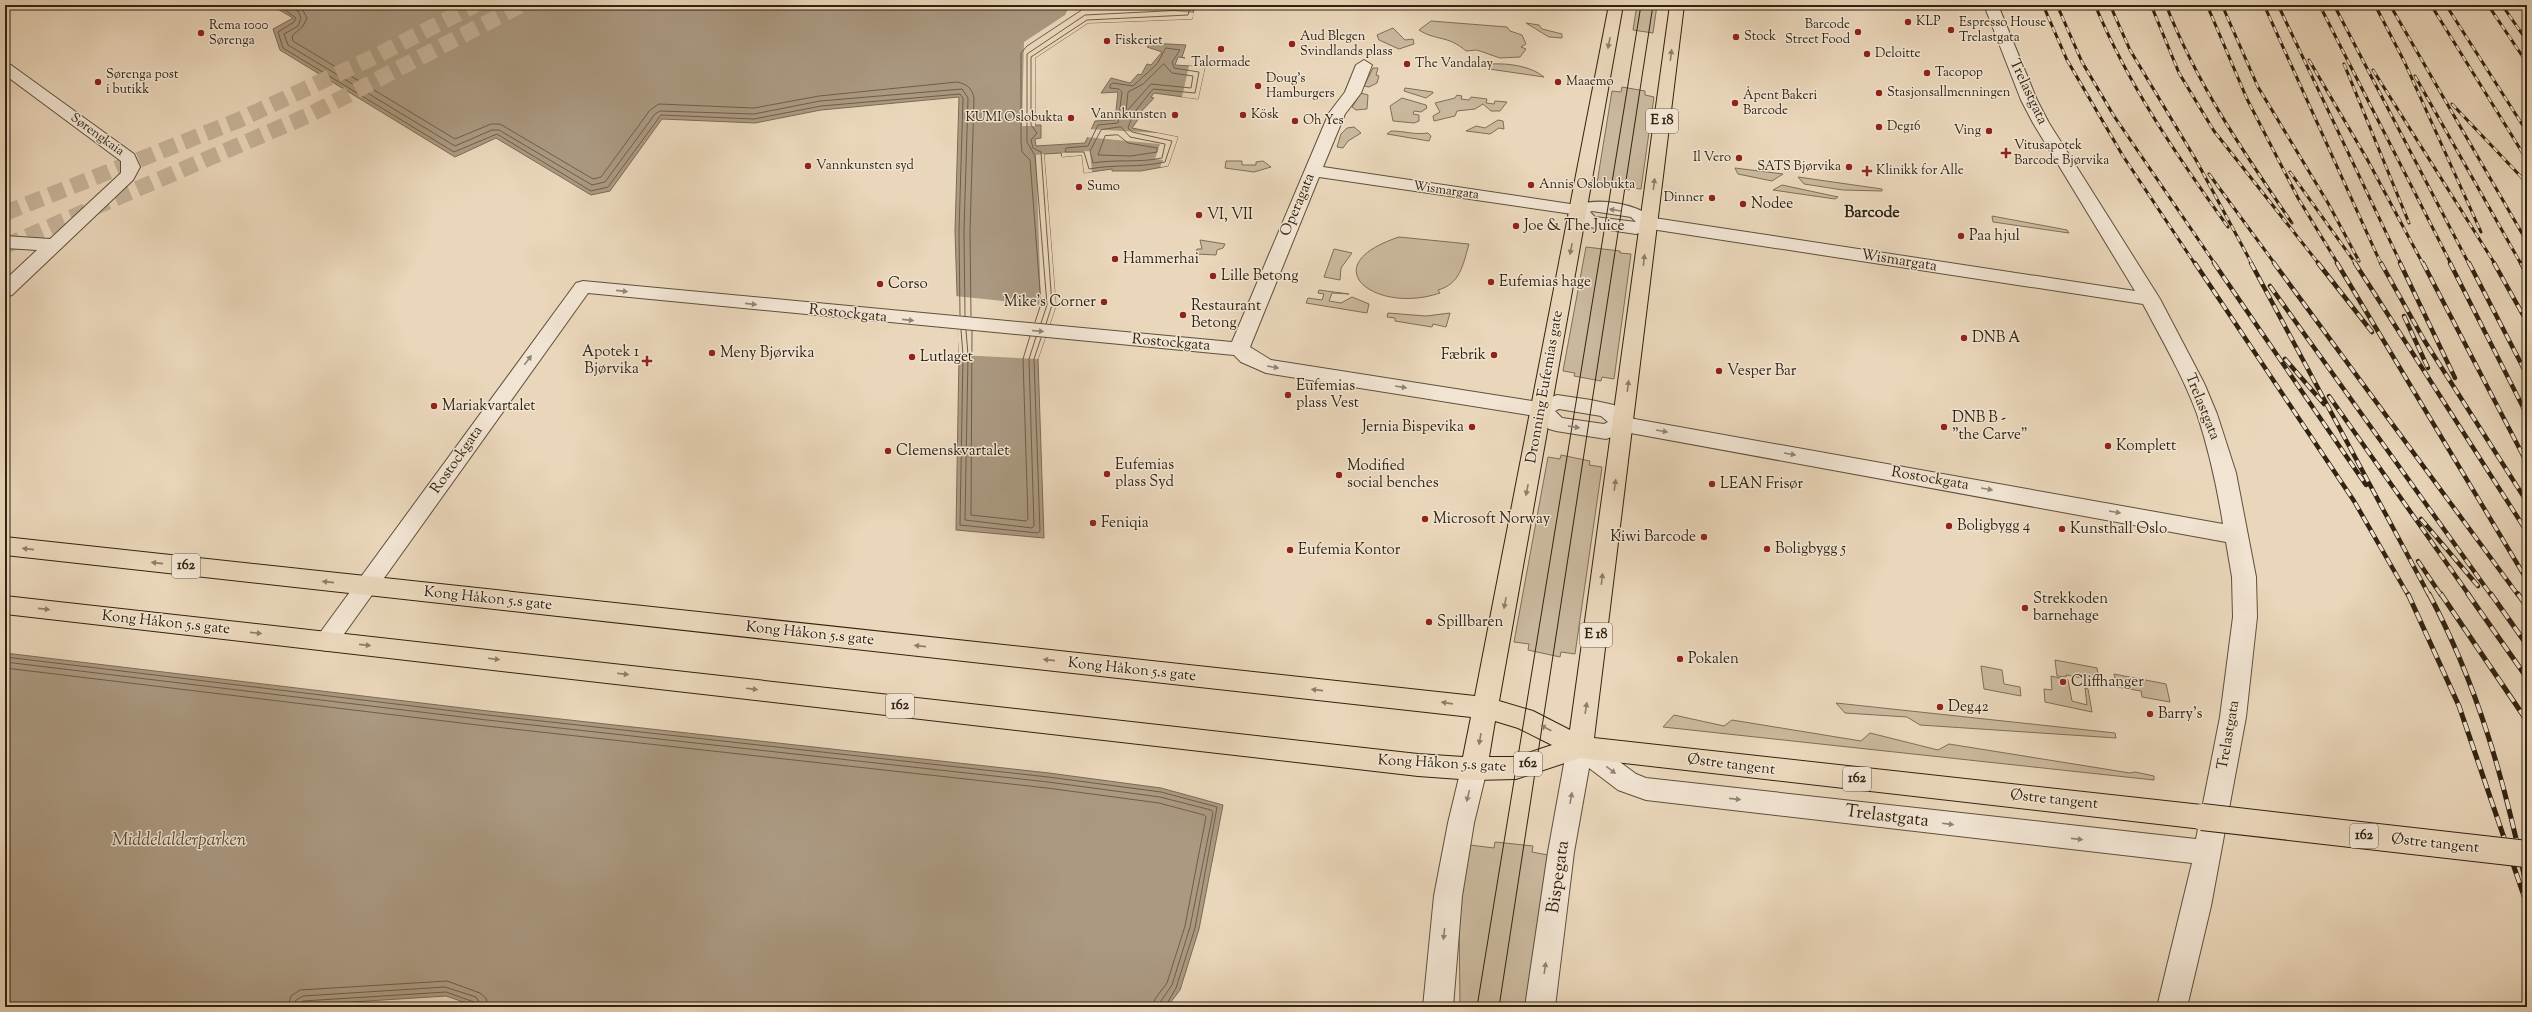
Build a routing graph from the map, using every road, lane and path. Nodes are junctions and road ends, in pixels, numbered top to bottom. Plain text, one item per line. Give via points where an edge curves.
1 (1616, 5) edge
2 (1677, 5) edge
3 (1991, 5) edge
4 (1364, 65) dead end
5 (5, 68) edge
6 (1313, 171) junction
7 (1578, 210) junction
8 (1649, 223) junction
9 (5, 242) edge
10 (54, 245) junction
11 (5, 291) edge
12 (2150, 299) junction
13 (1239, 349) junction
14 (1542, 410) junction
15 (1623, 424) junction
16 (2236, 535) junction
17 (5, 546) edge
18 (367, 586) junction
19 (5, 605) edge
20 (326, 641) junction
21 (1485, 708) junction
22 (1580, 747) junction
23 (1474, 769) junction
24 (2207, 852) junction
25 (2527, 854) edge
26 (1438, 1007) edge
27 (1540, 1007) edge
28 (2172, 1007) edge

1 -> 7 highway, Dronning Eufemias gate
8 -> 2 highway, E 18
3 - 12 street, Trelastgata via 2041,123
4 - 6 street, Operagata via 1352,93 1336,114
5 - 10 street, Sørengkaia via 124,154 132,163 127,176
6 - 7 street, Wismargata
6 - 13 street, Operagata
7 - 8 street, Wismargata via 1589,222 1636,230
7 -> 14 highway, Dronning Eufemias gate via 1557,315
8 - 12 street, Wismargata
15 -> 8 highway, E 18
9 - 10 street
10 - 11 street, Sørengkaia
12 - 16 street, Trelastgata via 2194,383 2207,414 2225,473
13 -> 14 street, Rostockgata via 1266,366
18 -> 13 street, Rostockgata via 583,287
14 - 15 street via 1556,424 1572,427 1606,432
14 -> 21 highway, Dronning Eufemias gate
15 -> 16 street, Rostockgata
22 -> 15 highway, E 18
16 - 24 street, Trelastgata via 2244,577 2245,617 2233,716
18 -> 17 highway, Kong Håkon 5.s gate / 162
18 - 20 street, Rostockgata
21 -> 18 highway, Kong Håkon 5.s gate / 162
19 -> 20 highway, Kong Håkon 5.s gate / 162
20 -> 23 highway, Kong Håkon 5.s gate / 162 via 1418,765
22 -> 21 highway, Kong Håkon 5.s gate / 162 via 1542,726
21 -> 23 highway, Dronning Eufemias gate
22 - 23 highway, Kong Håkon 5.s gate / 162 via 1516,768
22 -> 24 street, Trelastgata via 1619,776 1646,789
22 - 25 highway, Østre tangent / 162, bridge
27 -> 22 street, Bispegata via 1561,852
23 -> 26 street via 1448,896
24 - 28 street, Trelastgata via 2197,906

